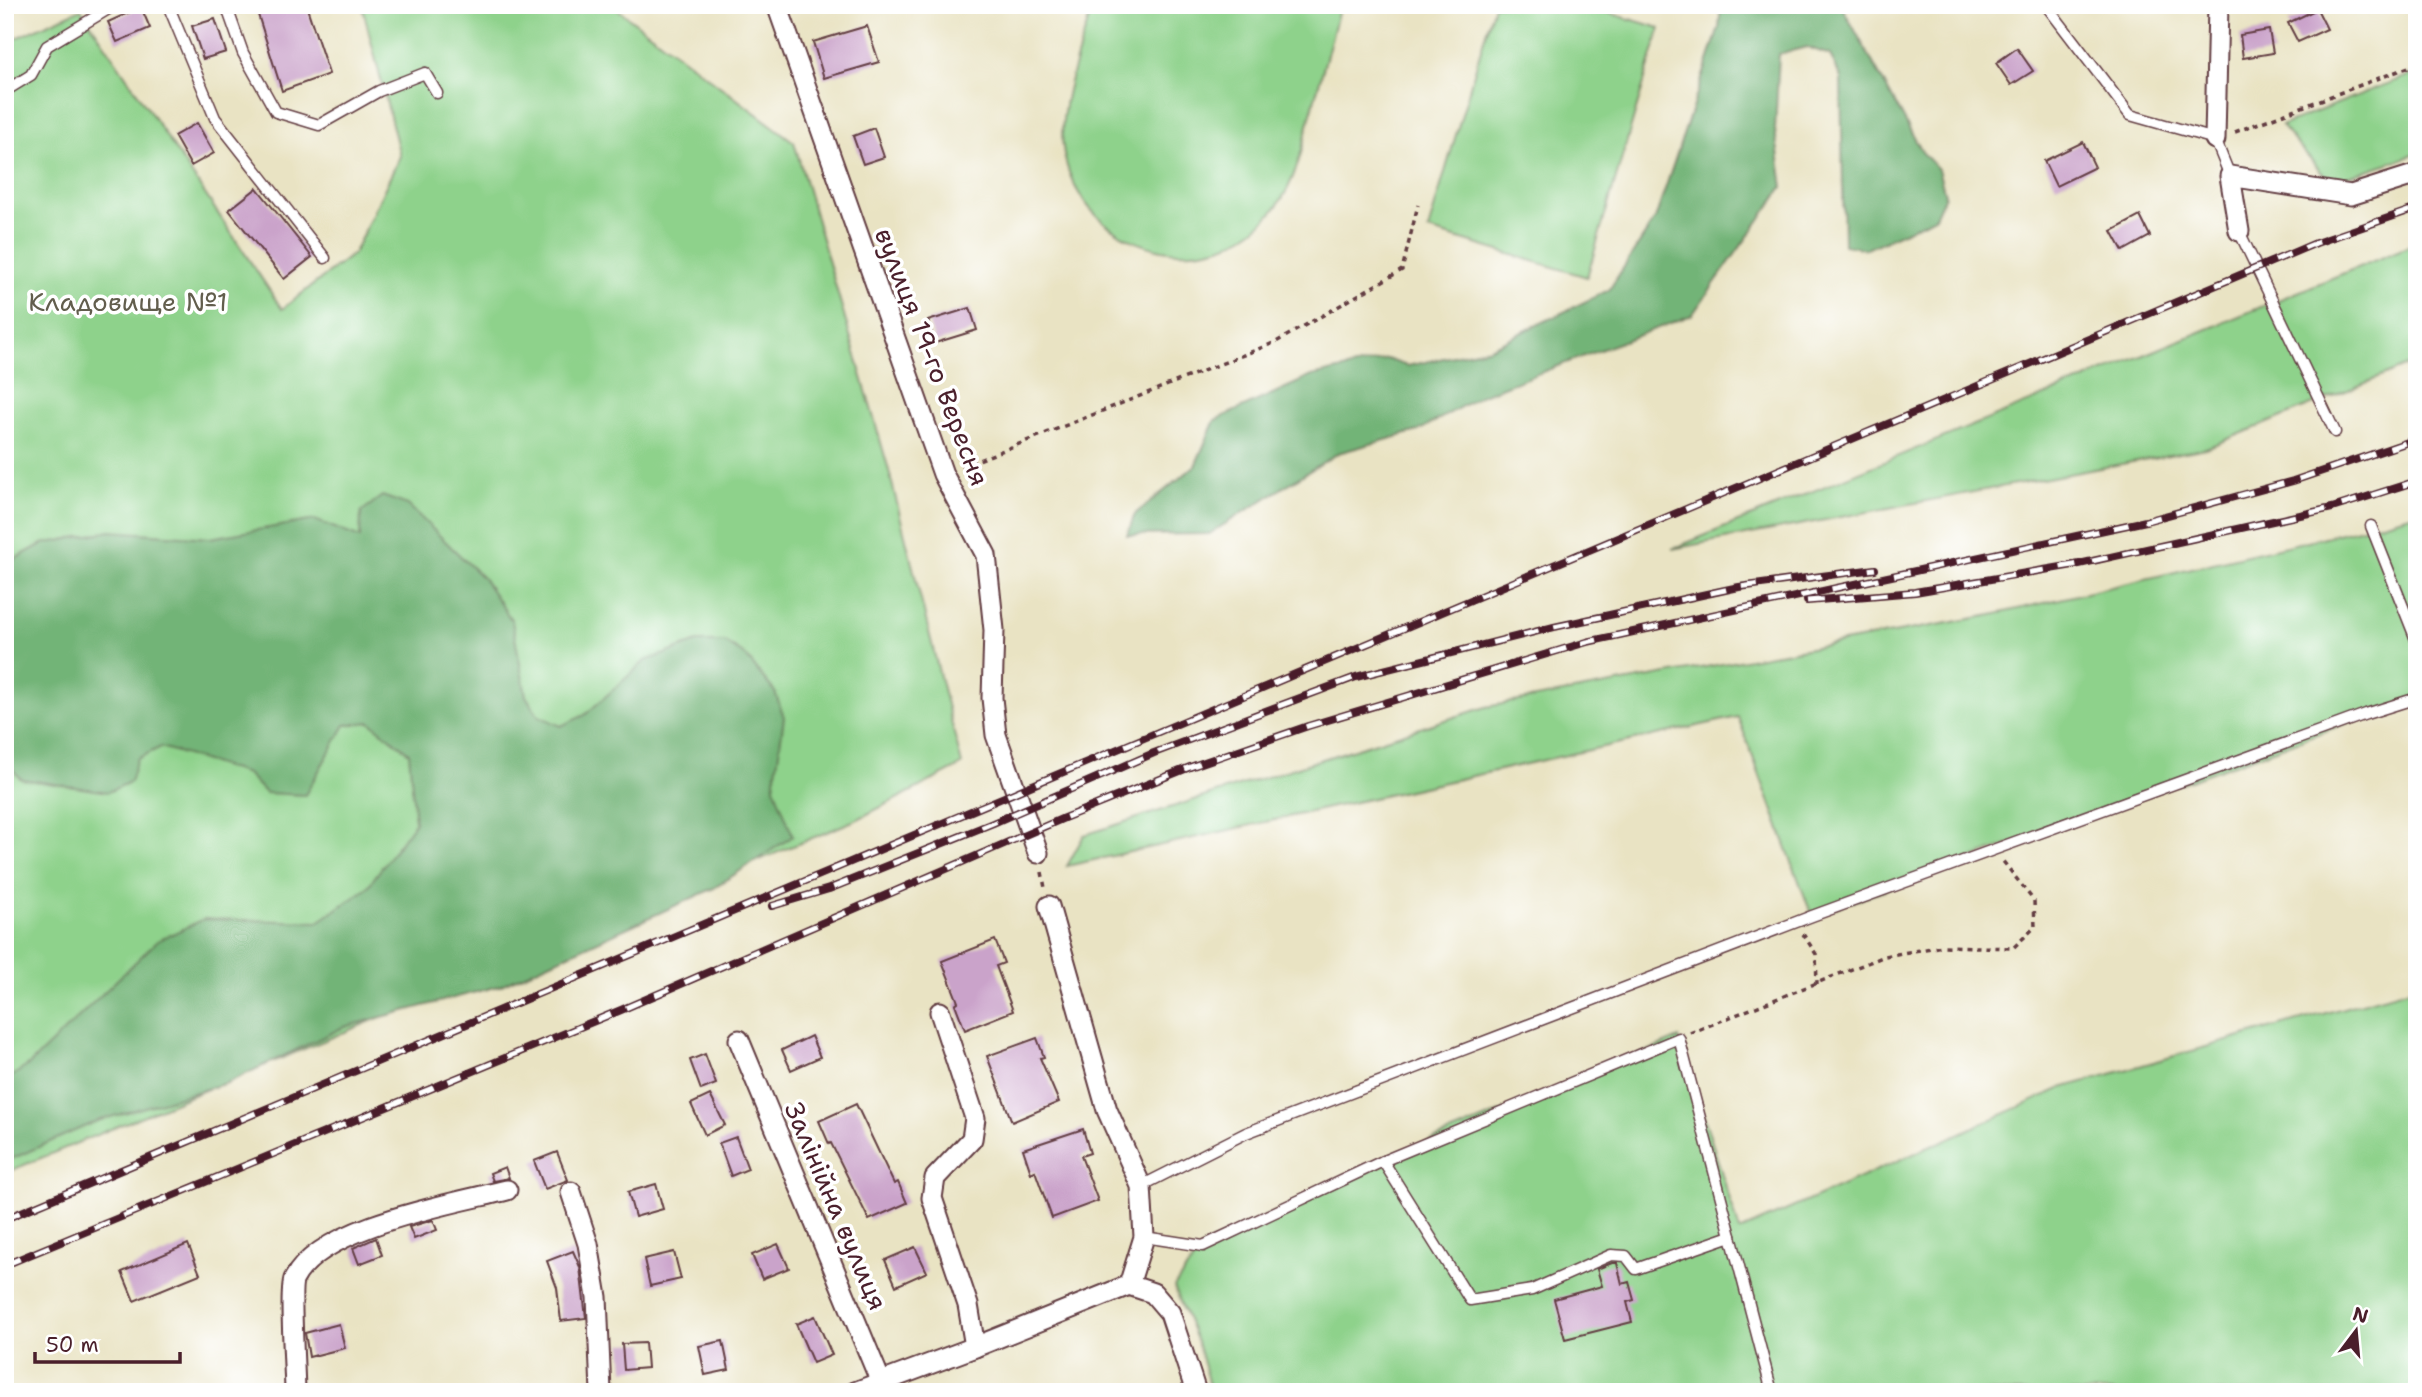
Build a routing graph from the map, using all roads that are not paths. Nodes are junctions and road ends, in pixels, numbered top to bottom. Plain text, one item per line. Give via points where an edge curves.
1 (115, 5) edge
2 (168, 5) edge
3 (226, 5) edge
4 (777, 5) edge
5 (2046, 5) edge
6 (2218, 5) edge
7 (5, 91) edge
8 (437, 93) dead end
9 (2215, 139) junction
10 (2417, 174) edge
11 (2230, 176) junction
12 (2239, 231) joint
13 (325, 258) dead end
14 (2335, 432) dead end
15 (2371, 526) dead end
16 (2417, 642) edge
17 (2417, 698) edge
18 (1038, 853) road end
19 (1049, 906) road end
20 (940, 1012) dead end
21 (739, 1040) dead end
22 (1383, 1161) junction
23 (1141, 1185) junction
24 (507, 1190) dead end
25 (571, 1192) dead end
26 (1731, 1236) junction
27 (1144, 1237) junction
28 (1129, 1285) junction
29 (975, 1348) junction
30 (883, 1387) edge
31 (295, 1392) edge
32 (601, 1392) edge
33 (855, 1392) edge
34 (1196, 1392) edge
35 (1772, 1392) edge

1 - 7 lane via 47,46 31,75
2 - 13 lane via 215,118
3 - 8 lane via 243,53 276,112 319,125 379,91 425,74
4 - 18 street, вулиця 19-го Вересня via 943,474 986,555 994,630 996,735
5 - 9 lane via 2130,115
6 - 9 street
9 - 11 lane
10 - 11 street via 2351,195
11 - 12 street
12 - 14 lane
15 - 16 lane
17 - 23 lane via 1795,922 1246,1133
19 - 23 street via 1107,1110
20 - 29 street via 975,1118 972,1139 935,1178 932,1198 968,1305
21 - 30 street, Залінійна вулиця
22 - 26 lane via 1470,1300 1532,1290 1611,1255 1626,1256 1636,1269
22 - 26 lane via 1679,1038
22 - 27 lane via 1203,1246
23 - 27 street
24 - 31 street via 362,1228 309,1260 292,1282
25 - 32 street via 588,1244 597,1297
26 - 35 lane
27 - 28 street
28 - 29 street
28 - 34 street via 1153,1293 1170,1313
29 - 30 street
30 - 33 street

